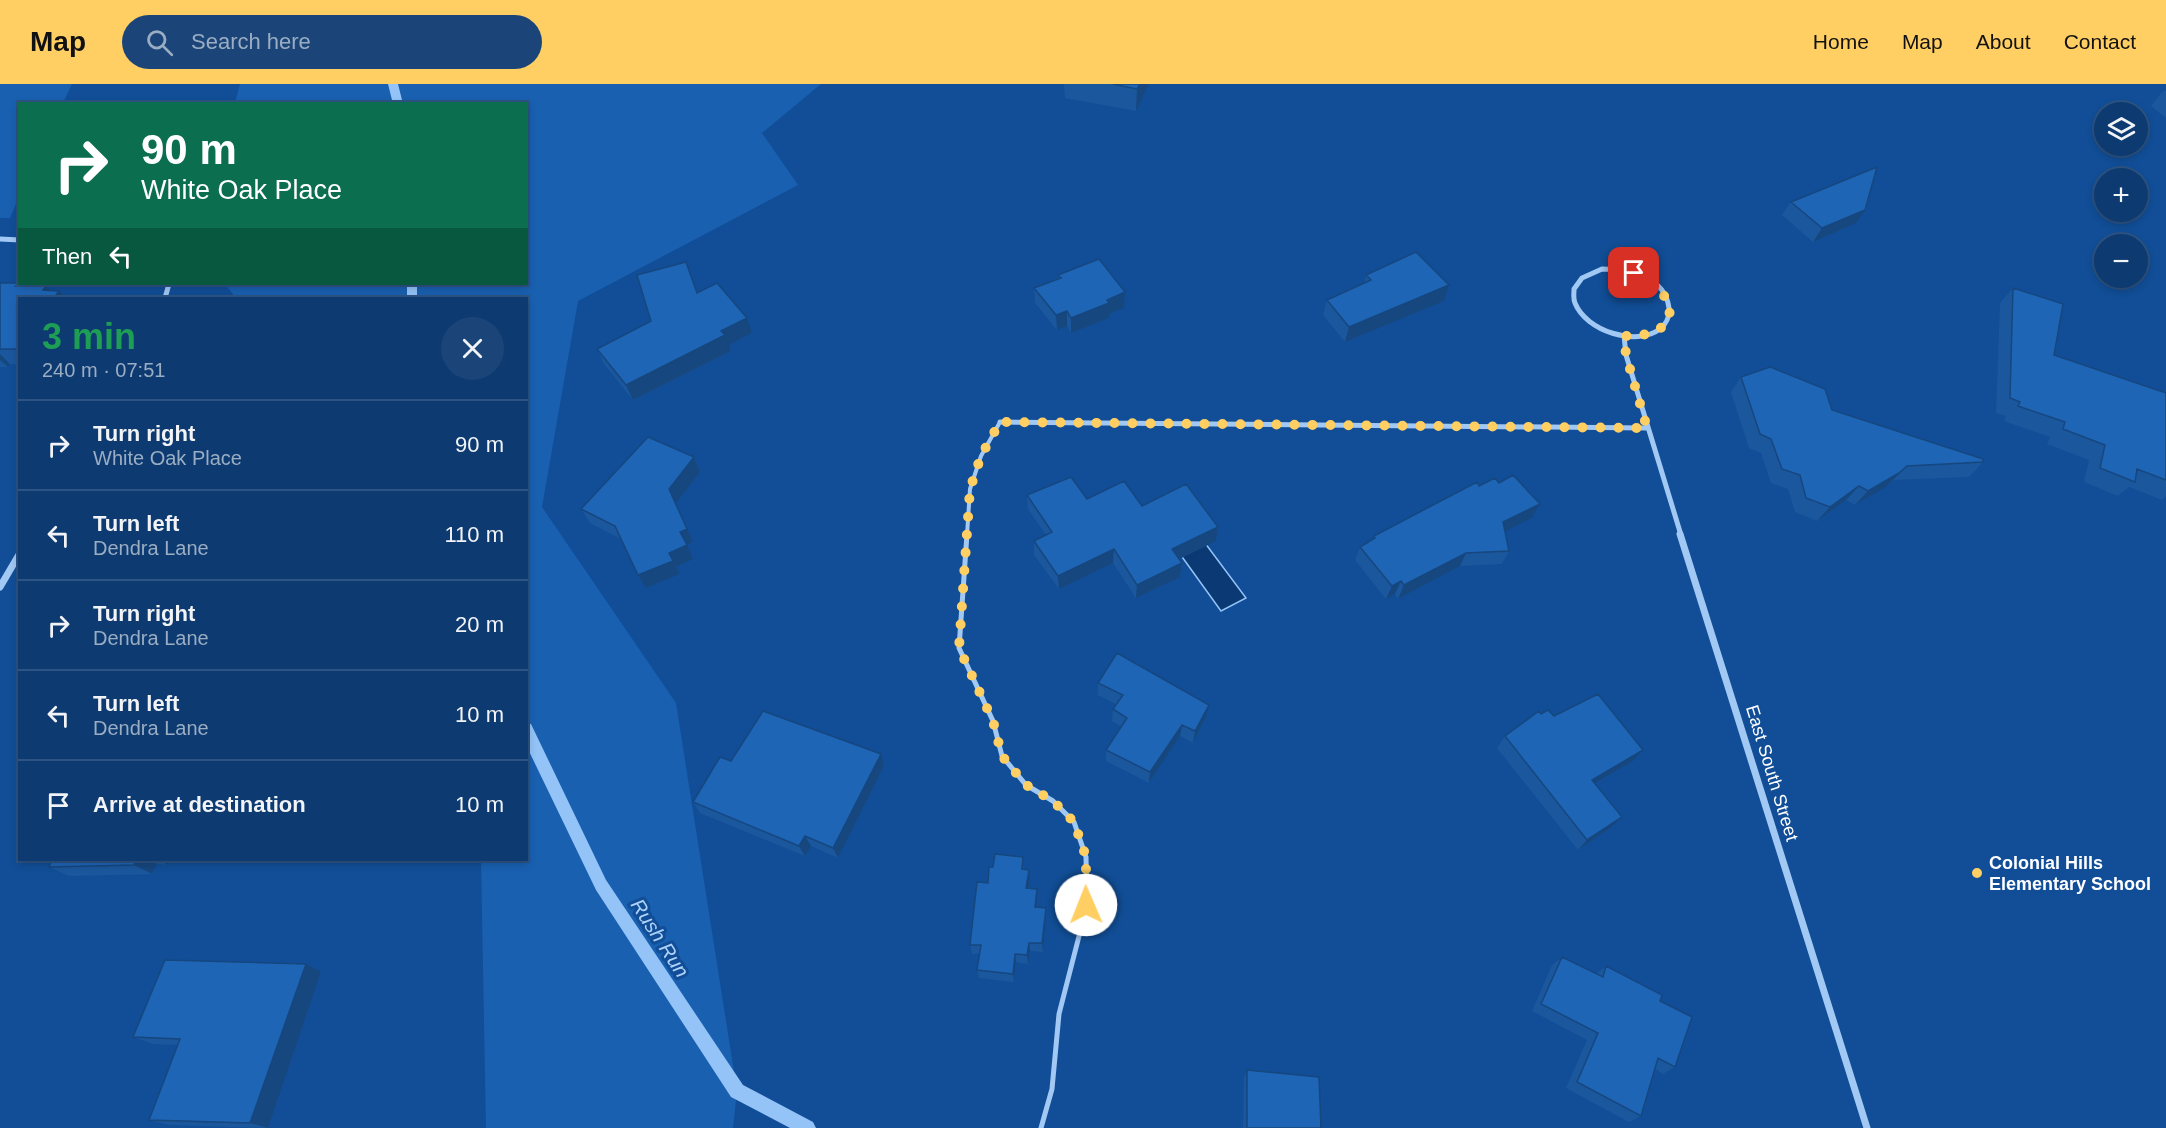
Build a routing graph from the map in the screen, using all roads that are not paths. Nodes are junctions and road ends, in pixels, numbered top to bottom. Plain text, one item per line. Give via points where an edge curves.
1 (0, 239) edge
2 (18, 240) edge
3 (1624, 336) junction
4 (1000, 422) joint
5 (1647, 428) junction
6 (18, 556) edge
7 (0, 587) edge
8 (1041, 1128) edge
9 (1867, 1128) edge

1 - 2 street
3 - 3 street via 1638,337 1662,328 1668,320 1668,300 1649,280 1634,273 1618,269 1588,272 1573,289 1577,309 1596,327
3 - 5 street, East South Street
4 - 5 street
4 - 8 lane via 981,456 970,489 959,648 993,721 1002,756 1026,785 1053,801 1074,822 1086,857 1086,905 1059,1014 1052,1089
5 - 9 street, East South Street
6 - 7 street

